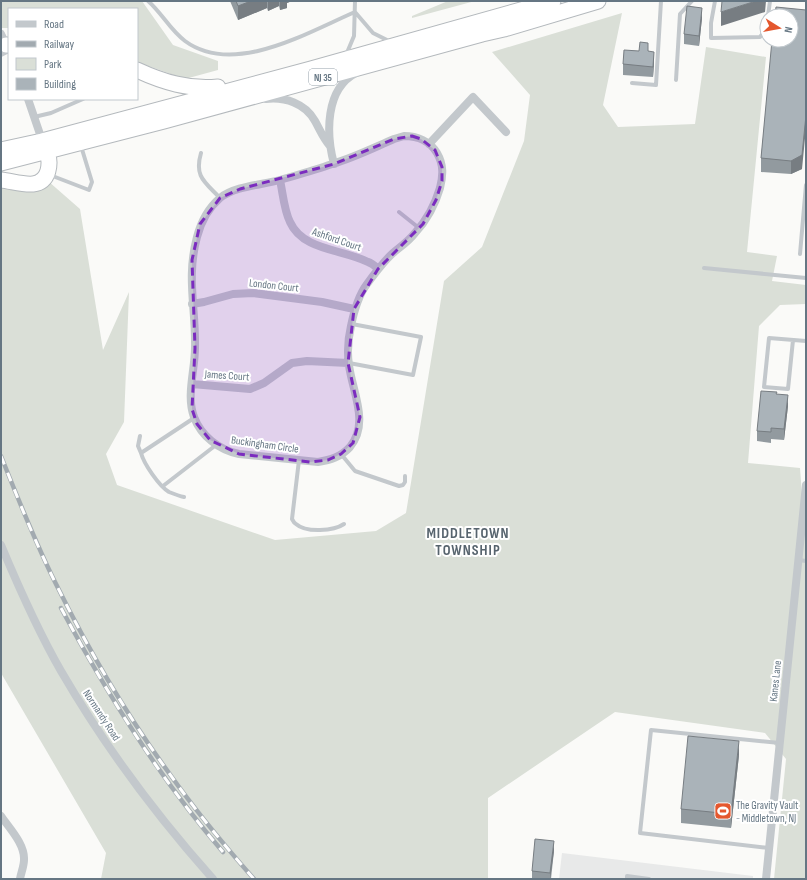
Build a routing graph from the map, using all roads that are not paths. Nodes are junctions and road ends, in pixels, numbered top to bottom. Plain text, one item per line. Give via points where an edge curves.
1 (148, 1) edge
2 (355, 1) edge
3 (553, 1) edge
4 (598, 1) edge
5 (662, 1) edge
6 (692, 1) edge
7 (715, 1) edge
8 (355, 12) junction
9 (759, 37) edge
10 (396, 45) junction
11 (344, 59) junction
12 (380, 62) junction
13 (138, 70) edge
14 (676, 80) dead end
15 (632, 83) dead end
16 (247, 85) junction
17 (28, 100) edge
18 (81, 100) edge
19 (229, 103) junction
20 (34, 117) junction
21 (506, 132) dead end
22 (80, 142) junction
23 (429, 144) junction
24 (44, 146) junction
25 (330, 146) junction
26 (1, 150) edge
27 (201, 153) dead end
28 (1, 163) edge
29 (334, 164) junction
30 (47, 175) junction
31 (1, 180) edge
32 (280, 180) junction
33 (806, 185) edge
34 (806, 195) edge
35 (220, 198) junction
36 (399, 212) dead end
37 (420, 228) junction
38 (800, 254) dead end
39 (704, 268) dead end
40 (378, 269) junction
41 (806, 278) edge
42 (192, 304) junction
43 (354, 309) junction
44 (351, 324) junction
45 (792, 340) junction
46 (806, 341) edge
47 (348, 363) junction
48 (192, 384) junction
49 (194, 417) junction
50 (140, 436) dead end
51 (216, 445) junction
52 (141, 453) junction
53 (341, 454) junction
54 (299, 460) junction
55 (405, 476) dead end
56 (806, 485) edge
57 (163, 486) junction
58 (184, 497) dead end
59 (344, 524) dead end
60 (1, 545) edge
61 (802, 560) edge
62 (780, 743) junction
63 (1, 816) edge
64 (769, 848) junction
65 (20, 879) edge
66 (213, 879) edge
67 (627, 879) edge
68 (649, 879) edge
69 (766, 879) edge

1 - 8 lane via 176,33 195,48 224,54 275,47
2 - 8 lane
3 - 10 highway, NJ 35
4 - 12 highway, NJ 35
5 - 15 lane via 656,85
6 - 14 lane via 680,14
7 - 9 lane via 711,38
8 - 10 lane via 373,33
8 - 11 lane via 354,36
10 - 11 highway, NJ 35
11 - 16 highway, NJ 35
12 - 19 highway, NJ 35
12 - 25 street via 350,76 336,92 330,117
13 - 16 highway via 161,80 190,87
16 - 24 highway, NJ 35
17 - 20 street
18 - 20 lane via 51,113
19 - 22 highway, NJ 35
19 - 25 street via 274,98 297,103 310,114
20 - 24 street
21 - 23 street via 473,97
22 - 24 highway, NJ 35
22 - 30 lane via 92,182 89,190
23 - 29 street, Buckingham Circle via 412,136 404,136
23 - 37 street, Buckingham Circle via 440,157 443,174 436,200
24 - 26 highway, NJ 35
24 - 28 highway, NJ 35
24 - 30 highway via 50,161
25 - 29 street
27 - 35 lane via 199,169 202,179
29 - 32 street, Buckingham Circle
30 - 31 highway via 35,184
32 - 35 street, Buckingham Circle via 240,189
32 - 40 street, Ashford Court via 288,219 299,236 317,245 368,262
33 - 34 lane
34 - 38 lane
35 - 42 street, Buckingham Circle via 200,224 191,272
36 - 37 lane
37 - 40 street, Buckingham Circle
39 - 41 lane
40 - 43 street, Buckingham Circle via 366,285
42 - 43 street, London Court via 233,294 253,293
42 - 48 street, Buckingham Circle via 195,348
43 - 44 street, Buckingham Circle
44 - 47 street, Buckingham Circle
44 - 47 lane via 421,337 413,374
45 - 45 lane via 769,338 764,386 788,389
45 - 46 lane
47 - 48 street, James Court via 292,363 250,389
47 - 53 street, Buckingham Circle via 359,411 359,427 353,443
48 - 49 street, Buckingham Circle
49 - 51 street, Buckingham Circle via 204,434
49 - 52 lane
50 - 52 lane via 138,446
51 - 54 street, Buckingham Circle via 233,453
51 - 57 lane
52 - 57 lane
53 - 54 street, Buckingham Circle via 318,462
53 - 55 lane via 355,470 399,486 403,486
54 - 59 lane via 292,519 296,525 313,530 338,528
56 - 61 street, Kanes Lane
57 - 58 lane via 168,491
60 - 66 street, Normandy Road via 45,641 88,715 157,812
61 - 62 street, Kanes Lane
62 - 64 street, Kanes Lane
62 - 64 lane via 651,730 640,833
63 - 65 street via 23,852
64 - 69 street, Kanes Lane
67 - 68 lane via 627,876

